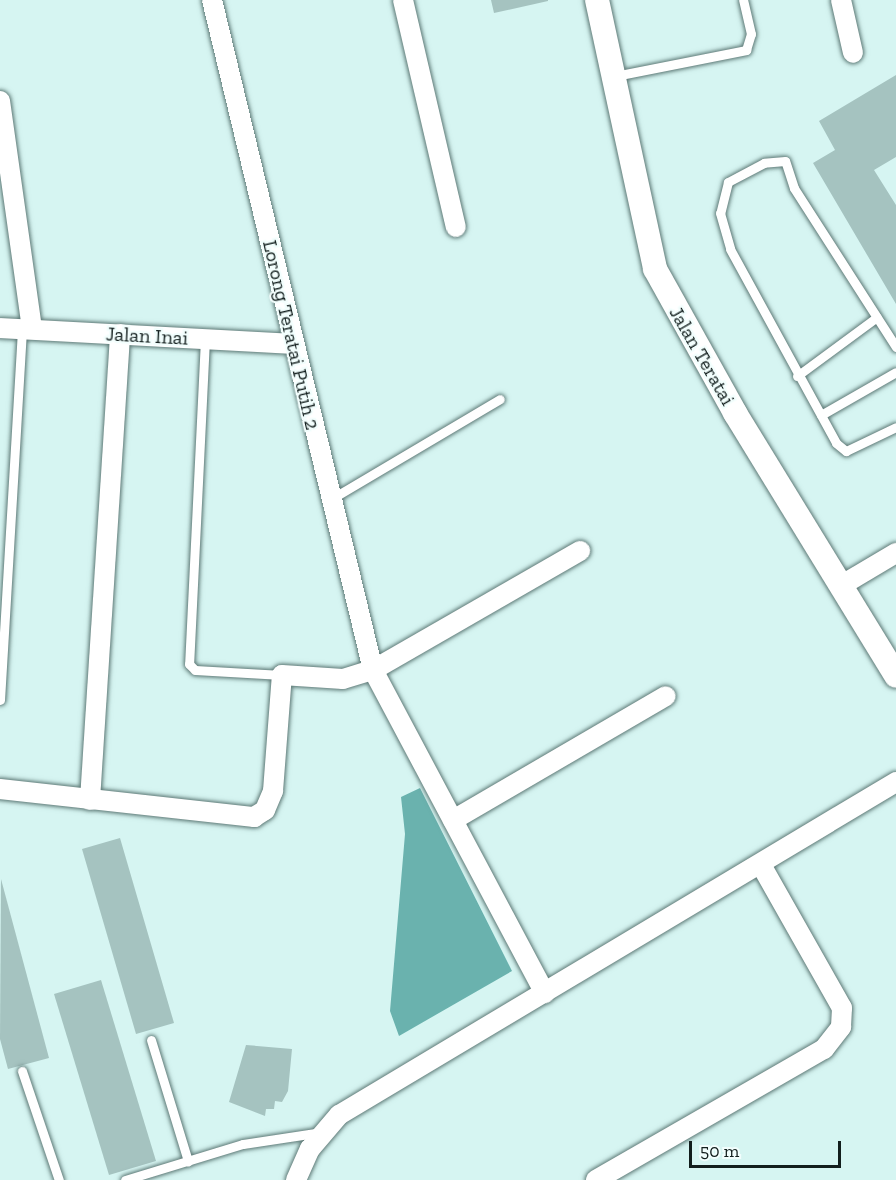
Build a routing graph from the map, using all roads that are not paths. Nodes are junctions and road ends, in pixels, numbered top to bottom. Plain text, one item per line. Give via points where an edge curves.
1 (212, 0) edge
2 (403, 0) edge
3 (597, 0) edge
4 (743, 0) edge
5 (841, 0) edge
6 (854, 53) dead end
7 (613, 76) junction
8 (0, 101) edge
9 (456, 227) dead end
10 (877, 317) junction
11 (0, 328) edge
12 (27, 329) junction
13 (120, 334) junction
14 (205, 339) junction
15 (294, 344) junction
16 (896, 347) edge
17 (896, 372) edge
18 (797, 376) junction
19 (500, 399) dead end
20 (821, 416) junction
21 (896, 427) edge
22 (329, 501) junction
23 (580, 551) dead end
24 (896, 553) edge
25 (842, 585) junction
26 (894, 669) edge
27 (372, 670) junction
28 (282, 675) junction
29 (666, 696) dead end
30 (0, 700) edge
31 (896, 782) edge
32 (0, 789) edge
33 (90, 800) junction
34 (453, 820) junction
35 (761, 865) junction
36 (545, 993) junction
37 (151, 1040) dead end
38 (22, 1071) dead end
39 (322, 1132) junction
40 (188, 1161) junction
41 (59, 1180) edge
42 (125, 1180) edge
43 (296, 1180) edge
44 (596, 1180) edge

1 - 15 street, Lorong Teratai Putih 2
2 - 9 street
3 - 7 street, Jalan Teratai
4 - 7 lane via 751,34 746,50
5 - 6 street
7 - 25 street, Jalan Teratai via 655,269 719,386
8 - 12 street
10 - 16 lane
10 - 18 lane
10 - 18 lane via 794,188 785,161 764,163 728,182 720,213 730,249
11 - 12 street, Jalan Inai
12 - 13 street, Jalan Inai
12 - 30 lane
13 - 14 street, Jalan Inai
13 - 33 street
14 - 15 street, Jalan Inai
14 - 28 lane via 189,664 195,669
15 - 22 street, Lorong Teratai Putih 2
17 - 20 lane
18 - 20 lane
19 - 22 lane
20 - 21 lane via 846,451
22 - 27 street, Lorong Teratai Putih 2
23 - 27 street
24 - 25 street
25 - 26 street, Jalan Teratai
27 - 28 street via 343,679
27 - 34 street, Lorong Teratai Putih 2
28 - 33 street via 273,790 265,810 240,819
29 - 34 street
31 - 35 street
32 - 33 street
34 - 36 street, Lorong Teratai Putih 2
35 - 36 street
35 - 44 street via 842,1008 841,1027 824,1049
36 - 39 street via 339,1115
37 - 40 lane
38 - 41 lane
39 - 40 lane via 243,1144
39 - 43 street
40 - 42 lane

